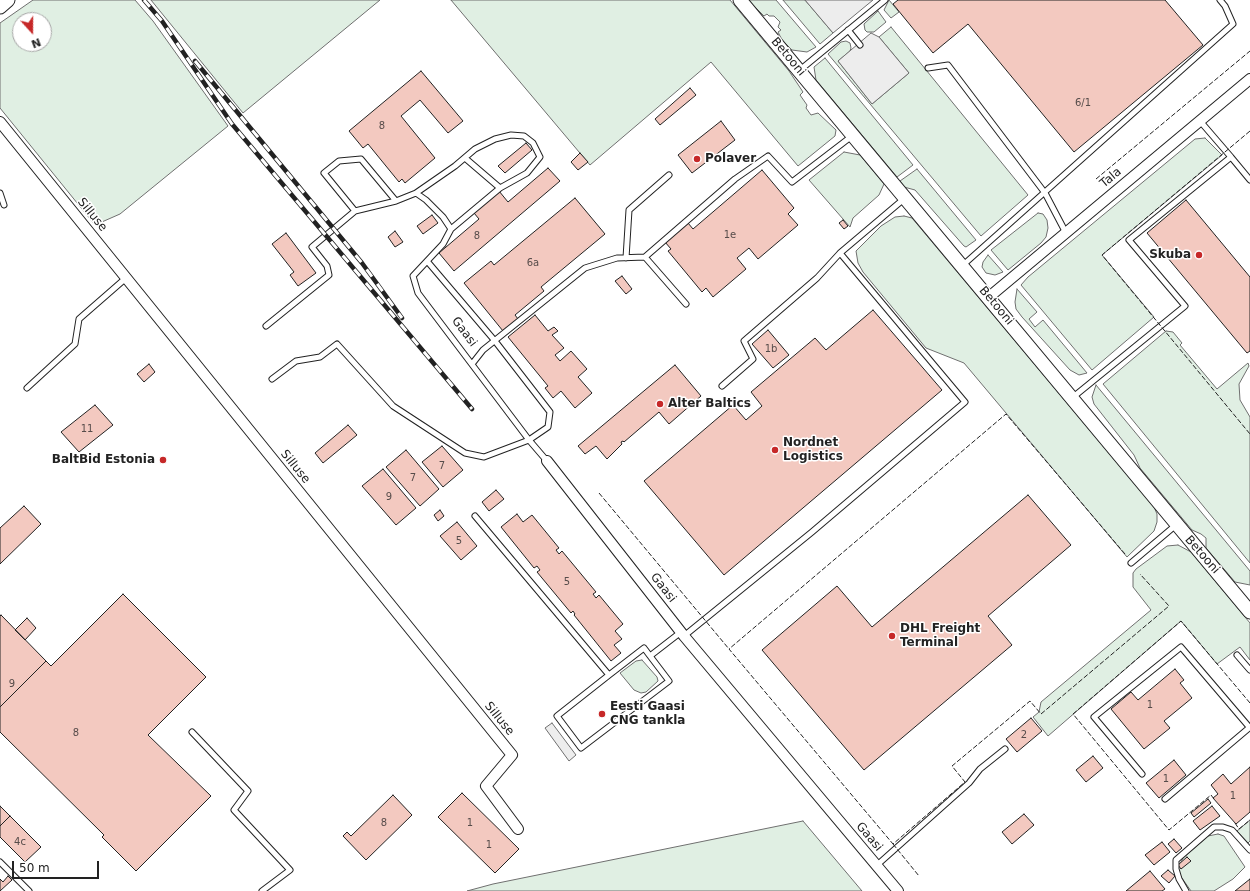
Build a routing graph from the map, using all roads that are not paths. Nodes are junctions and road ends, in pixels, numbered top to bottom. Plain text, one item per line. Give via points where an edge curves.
1 (8, 0) edge
2 (740, 0) edge
3 (885, 0) edge
4 (1220, 0) edge
5 (0, 7) edge
6 (848, 30) junction
7 (860, 45) dead end
8 (928, 68) dead end
9 (799, 71) junction
10 (1250, 79) edge
11 (1200, 121) junction
12 (2, 128) edge
13 (853, 135) junction
14 (1232, 157) junction
15 (465, 158) junction
16 (669, 175) dead end
17 (1250, 180) edge
18 (500, 188) junction
19 (0, 193) edge
20 (416, 193) junction
21 (1045, 193) junction
22 (906, 198) junction
23 (396, 201) junction
24 (4, 205) dead end
25 (355, 211) junction
26 (451, 229) junction
27 (1066, 233) junction
28 (840, 253) junction
29 (645, 257) junction
30 (626, 258) junction
31 (427, 261) junction
32 (962, 266) junction
33 (126, 278) junction
34 (989, 297) junction
35 (686, 304) dead end
36 (266, 326) dead end
37 (495, 341) junction
38 (472, 364) junction
39 (272, 379) dead end
40 (722, 386) dead end
41 (27, 388) dead end
42 (1072, 398) junction
43 (529, 440) junction
44 (547, 461) joint
45 (475, 516) dead end
46 (1176, 525) junction
47 (1131, 563) dead end
48 (1248, 606) edge
49 (682, 634) junction
50 (1238, 655) dead end
51 (650, 656) junction
52 (1250, 670) edge
53 (609, 675) junction
54 (1249, 728) edge
55 (192, 732) dead end
56 (1005, 749) dead end
57 (1142, 774) dead end
58 (1165, 799) dead end
59 (518, 829) dead end
60 (1250, 850) edge
61 (0, 862) edge
62 (876, 866) junction
63 (29, 891) edge
64 (262, 891) edge
65 (898, 891) edge
66 (1186, 891) edge

1 - 5 street
2 - 9 street, Betooni
3 - 6 lane
4 - 21 lane via 1233,24
6 - 7 lane
6 - 9 lane
8 - 21 lane via 948,65
9 - 13 street, Betooni
10 - 11 street, Tala
11 - 14 lane
11 - 27 street, Tala
12 - 33 street, Silluse
13 - 22 street, Betooni
13 - 29 lane via 792,182 768,156 735,179
14 - 17 lane
14 - 42 lane via 1129,240 1185,306
15 - 18 lane
15 - 18 lane via 475,149 495,139 511,135 524,136 533,143 540,157 526,173
15 - 20 lane
16 - 30 lane via 629,210
18 - 26 lane
19 - 24 lane
20 - 23 lane
20 - 26 lane via 443,217
21 - 27 lane
21 - 32 lane
22 - 28 lane
22 - 32 street, Betooni
23 - 25 lane
23 - 25 lane via 361,159 339,161 324,173
25 - 36 lane via 312,247 327,266 329,275
26 - 31 lane via 443,244
27 - 34 street, Tala
28 - 40 lane via 817,278 744,341 753,359
28 - 49 lane via 965,402 812,532
29 - 30 lane
29 - 35 lane
30 - 37 lane via 617,258 585,268
31 - 37 lane
31 - 38 lane, Gaasi via 413,276 418,293
32 - 34 street, Betooni
33 - 41 lane via 79,319 75,344
33 - 59 street, Silluse via 512,755 486,786
34 - 42 street, Betooni
37 - 38 lane via 483,350
37 - 43 lane via 550,412 548,427
38 - 43 lane, Gaasi
39 - 43 lane via 296,361 320,357 337,344 393,406 465,453 484,458
42 - 46 street, Betooni
43 - 44 lane, Gaasi
44 - 49 street, Gaasi
45 - 53 lane
46 - 47 lane
46 - 48 street, Betooni
49 - 51 lane
49 - 62 street, Gaasi
50 - 52 lane
51 - 53 lane via 644,648
51 - 53 lane via 669,681 581,748 557,716
54 - 57 lane via 1181,647 1094,717
54 - 58 lane
55 - 64 lane via 248,791 234,810 290,870
56 - 62 lane
60 - 66 lane via 1232,830 1223,826 1214,828 1176,860 1179,879
61 - 63 lane
62 - 65 street, Gaasi

